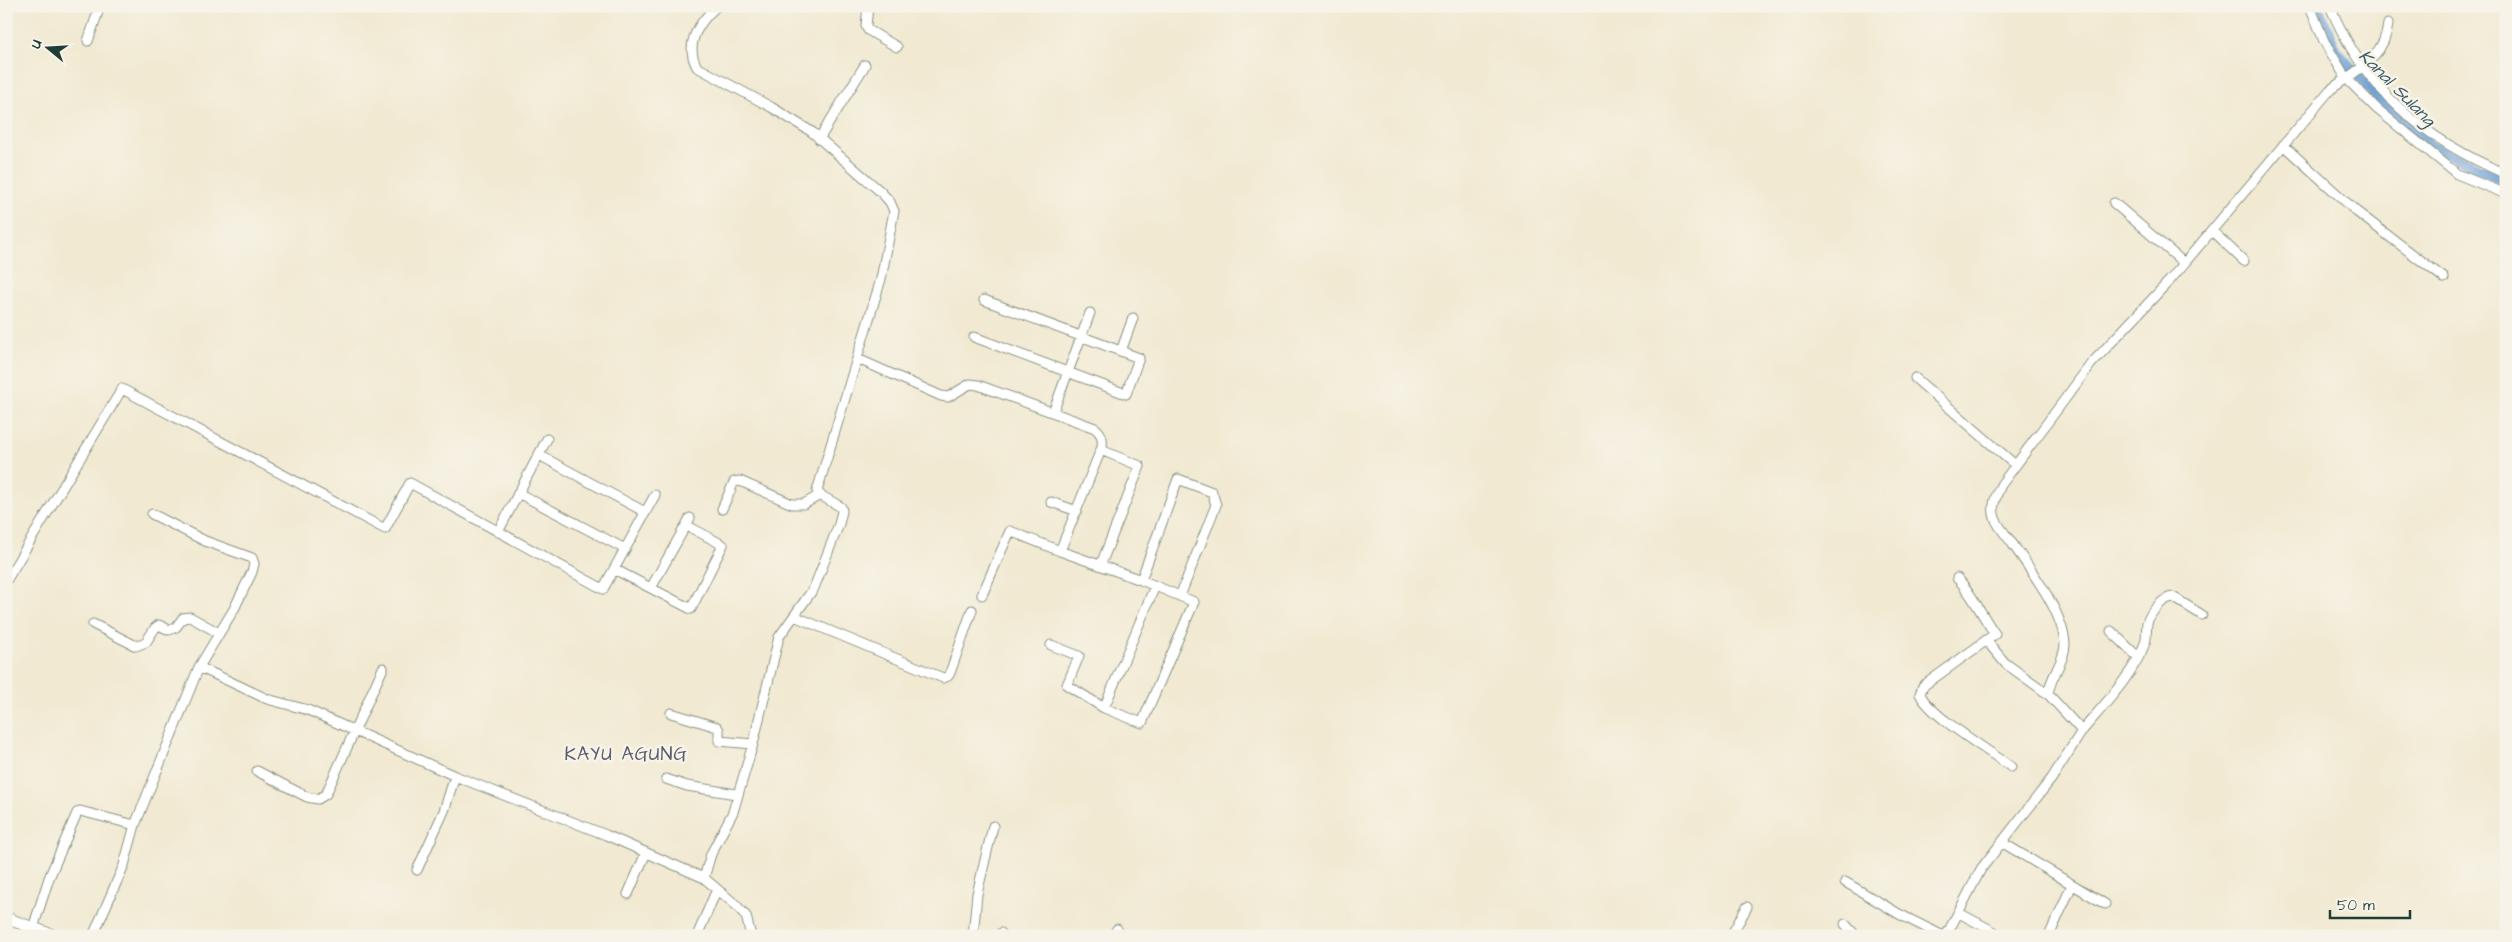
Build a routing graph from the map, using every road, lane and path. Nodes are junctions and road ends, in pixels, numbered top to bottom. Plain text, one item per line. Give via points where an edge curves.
1 (100, 6) edge
2 (717, 6) edge
3 (868, 6) edge
4 (2310, 6) edge
5 (2330, 6) edge
6 (2388, 24) dead end
7 (88, 42) dead end
8 (897, 47) dead end
9 (865, 64) dead end
10 (2361, 68) junction
11 (2348, 77) junction
12 (819, 139) junction
13 (2283, 146) junction
14 (2506, 174) edge
15 (2506, 194) edge
16 (2114, 203) dead end
17 (2212, 231) junction
18 (2244, 261) dead end
19 (2184, 263) junction
20 (2444, 278) dead end
21 (984, 300) dead end
22 (1090, 313) dead end
23 (1132, 318) dead end
24 (1081, 336) junction
25 (974, 337) dead end
26 (1120, 351) junction
27 (858, 359) junction
28 (1068, 372) junction
29 (1915, 378) dead end
30 (1053, 412) junction
31 (547, 439) dead end
32 (1101, 450) junction
33 (539, 455) junction
34 (2014, 464) junction
35 (518, 493) junction
36 (655, 495) dead end
37 (820, 495) junction
38 (1051, 502) dead end
39 (722, 509) dead end
40 (1076, 511) junction
41 (645, 512) junction
42 (152, 514) dead end
43 (498, 532) junction
44 (625, 549) junction
45 (1060, 551) junction
46 (1101, 564) junction
47 (614, 570) junction
48 (1957, 578) dead end
49 (1141, 580) junction
50 (6, 581) edge
51 (1155, 586) junction
52 (651, 588) junction
53 (982, 595) dead end
54 (1180, 596) junction
55 (972, 610) dead end
56 (2202, 615) dead end
57 (794, 616) junction
58 (93, 624) dead end
59 (2111, 631) dead end
60 (219, 633) junction
61 (1986, 640) junction
62 (1051, 645) dead end
63 (2138, 657) junction
64 (199, 667) junction
65 (383, 668) dead end
66 (2048, 694) junction
67 (1104, 708) junction
68 (671, 713) dead end
69 (354, 731) junction
70 (2082, 731) junction
71 (753, 744) junction
72 (2011, 767) dead end
73 (257, 771) dead end
74 (455, 776) junction
75 (666, 779) dead end
76 (736, 794) junction
77 (135, 825) junction
78 (993, 826) dead end
79 (2003, 843) junction
80 (646, 853) junction
81 (417, 870) dead end
82 (704, 878) junction
83 (1845, 882) dead end
84 (2072, 886) junction
85 (717, 889) junction
86 (628, 894) dead end
87 (2106, 904) dead end
88 (1747, 907) dead end
89 (1959, 913) junction
90 (6, 918) edge
91 (1845, 924) dead end
92 (33, 928) junction
93 (750, 931) edge
94 (50, 935) edge
95 (93, 936) edge
96 (697, 936) edge
97 (741, 936) edge
98 (973, 936) edge
99 (1731, 936) edge
100 (1856, 936) edge
101 (1944, 936) edge
102 (2002, 936) edge
103 (2049, 936) edge

1 - 7 street
2 - 12 street via 693,38 692,58 697,67 771,106
3 - 8 street via 868,30
4 - 11 street via 2324,41
5 - 10 street
6 - 10 street via 2378,53
9 - 12 street
10 - 11 street
10 - 14 street via 2398,110 2458,152
11 - 13 street via 2330,90
11 - 15 street via 2377,109 2457,174
12 - 27 street via 894,207 881,279
13 - 17 street
13 - 20 street via 2357,212
16 - 19 street
17 - 18 street
17 - 19 street
19 - 34 street via 2091,364
21 - 24 street
22 - 24 street
23 - 26 street
24 - 26 street
24 - 28 street
25 - 28 street
26 - 28 street via 1139,358 1126,394
27 - 30 street via 940,396 948,398 970,384 978,384
27 - 37 street via 820,479 817,491
28 - 30 street
29 - 34 street
30 - 32 street via 1095,428 1103,439
31 - 33 street
32 - 40 street
32 - 46 street via 1140,466
33 - 35 street
33 - 41 street
34 - 66 street via 1996,496 1995,517 2040,584 2061,626 2065,644
35 - 43 street
35 - 44 street
36 - 41 street
37 - 39 street via 804,504 792,504 740,481 734,482
37 - 57 street via 841,507 842,511 814,588
38 - 40 street
40 - 45 street
41 - 44 street
42 - 60 street via 253,561 252,572
43 - 47 street via 603,590
43 - 50 street via 410,483 385,529 122,390
44 - 47 street
45 - 46 street
45 - 53 street via 1010,531
46 - 49 street
47 - 52 street
48 - 61 street via 1967,588 1995,634
49 - 51 street
49 - 54 street via 1178,479 1212,492 1216,505
51 - 54 street
51 - 67 street
52 - 52 street via 691,609 723,545 688,522
54 - 67 street via 1194,602 1142,723
55 - 57 street via 950,673 943,678
56 - 63 street via 2173,597 2166,598 2148,621 2146,641
57 - 71 street via 779,638
58 - 60 street via 136,646 146,642 154,628 159,626 169,630 183,618 190,617
59 - 63 street
60 - 64 street
61 - 66 street via 2005,663
61 - 72 street via 1923,686 1920,694 1924,701 1960,730
62 - 67 street via 1079,656 1067,685
63 - 70 street via 2117,689
64 - 69 street via 267,699 308,710
64 - 77 street
65 - 69 street
66 - 70 street
68 - 71 street via 717,727 719,742
69 - 73 street via 330,788 318,799
69 - 74 street
70 - 79 street via 2052,778
71 - 76 street
74 - 80 street
74 - 81 street via 444,811
75 - 76 street
76 - 82 street via 733,812 711,854
77 - 92 street via 80,811 77,813 49,878
77 - 95 street via 124,865
78 - 98 street via 977,894
79 - 84 street
79 - 89 street via 1982,868
80 - 82 street
80 - 86 street
82 - 85 street
83 - 101 street
84 - 87 street
84 - 103 street
85 - 93 street via 748,919
85 - 96 street
88 - 99 street
89 - 101 street
89 - 102 street
90 - 92 street
91 - 100 street
92 - 94 street
93 - 97 street

